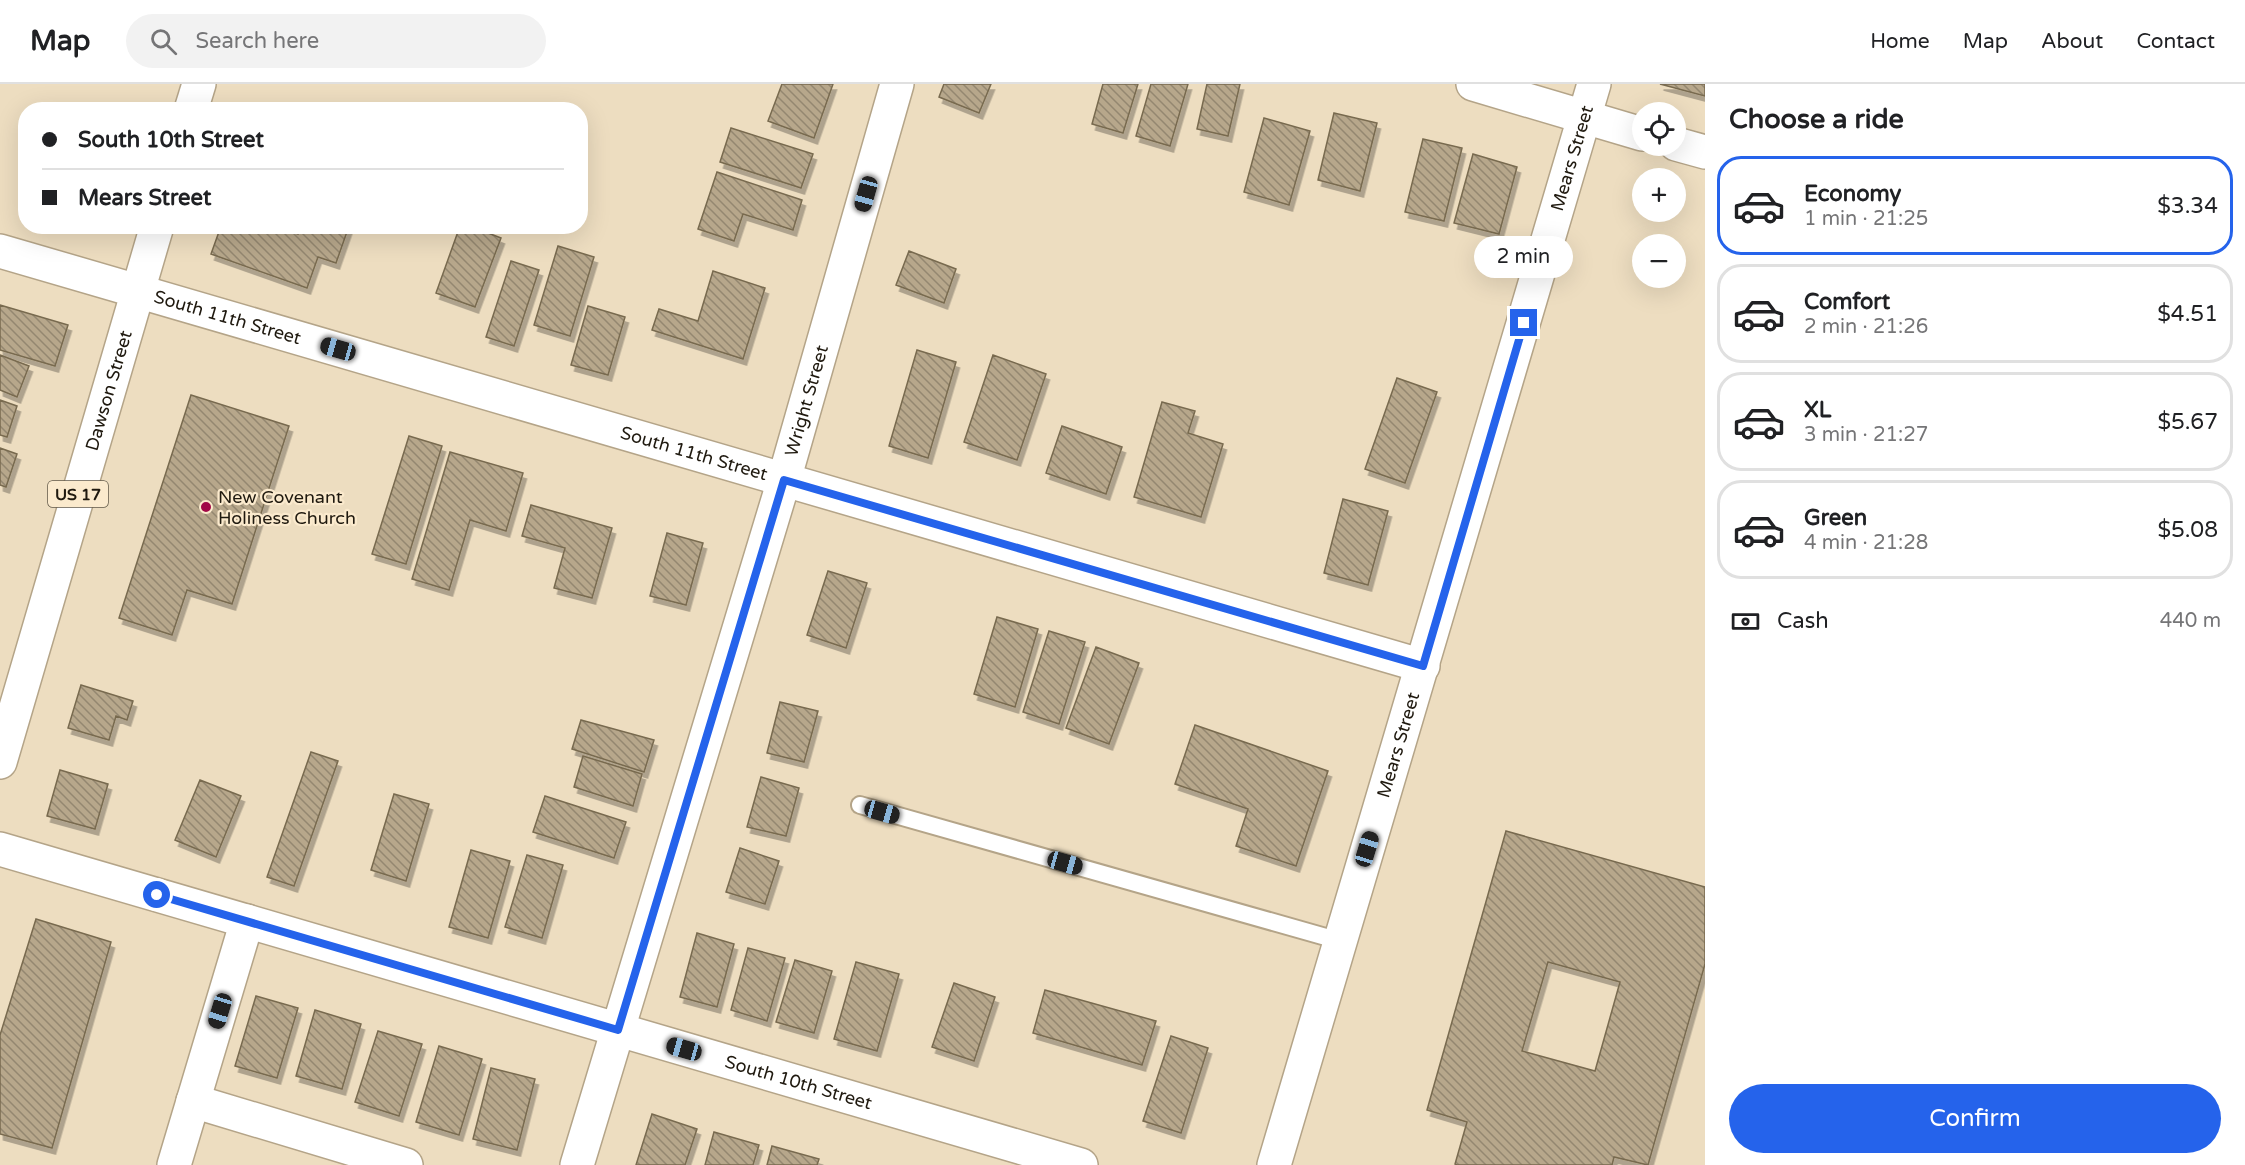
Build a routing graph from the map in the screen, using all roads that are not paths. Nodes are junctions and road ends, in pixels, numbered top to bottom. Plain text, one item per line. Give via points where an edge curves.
1 (199, 84) edge
2 (897, 84) edge
3 (1473, 84) edge
4 (1594, 84) edge
5 (193, 102) edge
6 (1585, 117) junction
7 (1632, 131) edge
8 (1686, 147) edge
9 (1705, 152) edge
10 (155, 234) edge
11 (0, 250) edge
12 (138, 291) junction
13 (784, 480) junction
14 (1423, 666) junction
15 (0, 762) edge
16 (860, 805) dead end
17 (0, 849) edge
18 (247, 921) junction
19 (1340, 941) junction
20 (618, 1030) junction
21 (193, 1101) junction
22 (388, 1163) edge
23 (174, 1165) edge
24 (578, 1165) edge
25 (1081, 1165) edge
26 (1274, 1165) edge

1 - 5 street
2 - 13 street, Wright Street
3 - 6 street
4 - 6 street, Mears Street
6 - 7 street
6 - 14 street, Mears Street
8 - 9 street
10 - 12 street, Dawson Street / US 17
11 - 12 street, South 11th Street
12 - 13 street, South 11th Street
12 - 15 street, Dawson Street / US 17
13 - 14 street, South 11th Street
13 - 20 street, Wright Street
14 - 19 street, Mears Street
16 - 19 lane
17 - 18 street, South 10th Street
18 - 20 street, South 10th Street
18 - 21 street
19 - 26 street, Mears Street
20 - 24 street, Wright Street
20 - 25 street, South 10th Street
21 - 22 street
21 - 23 street

